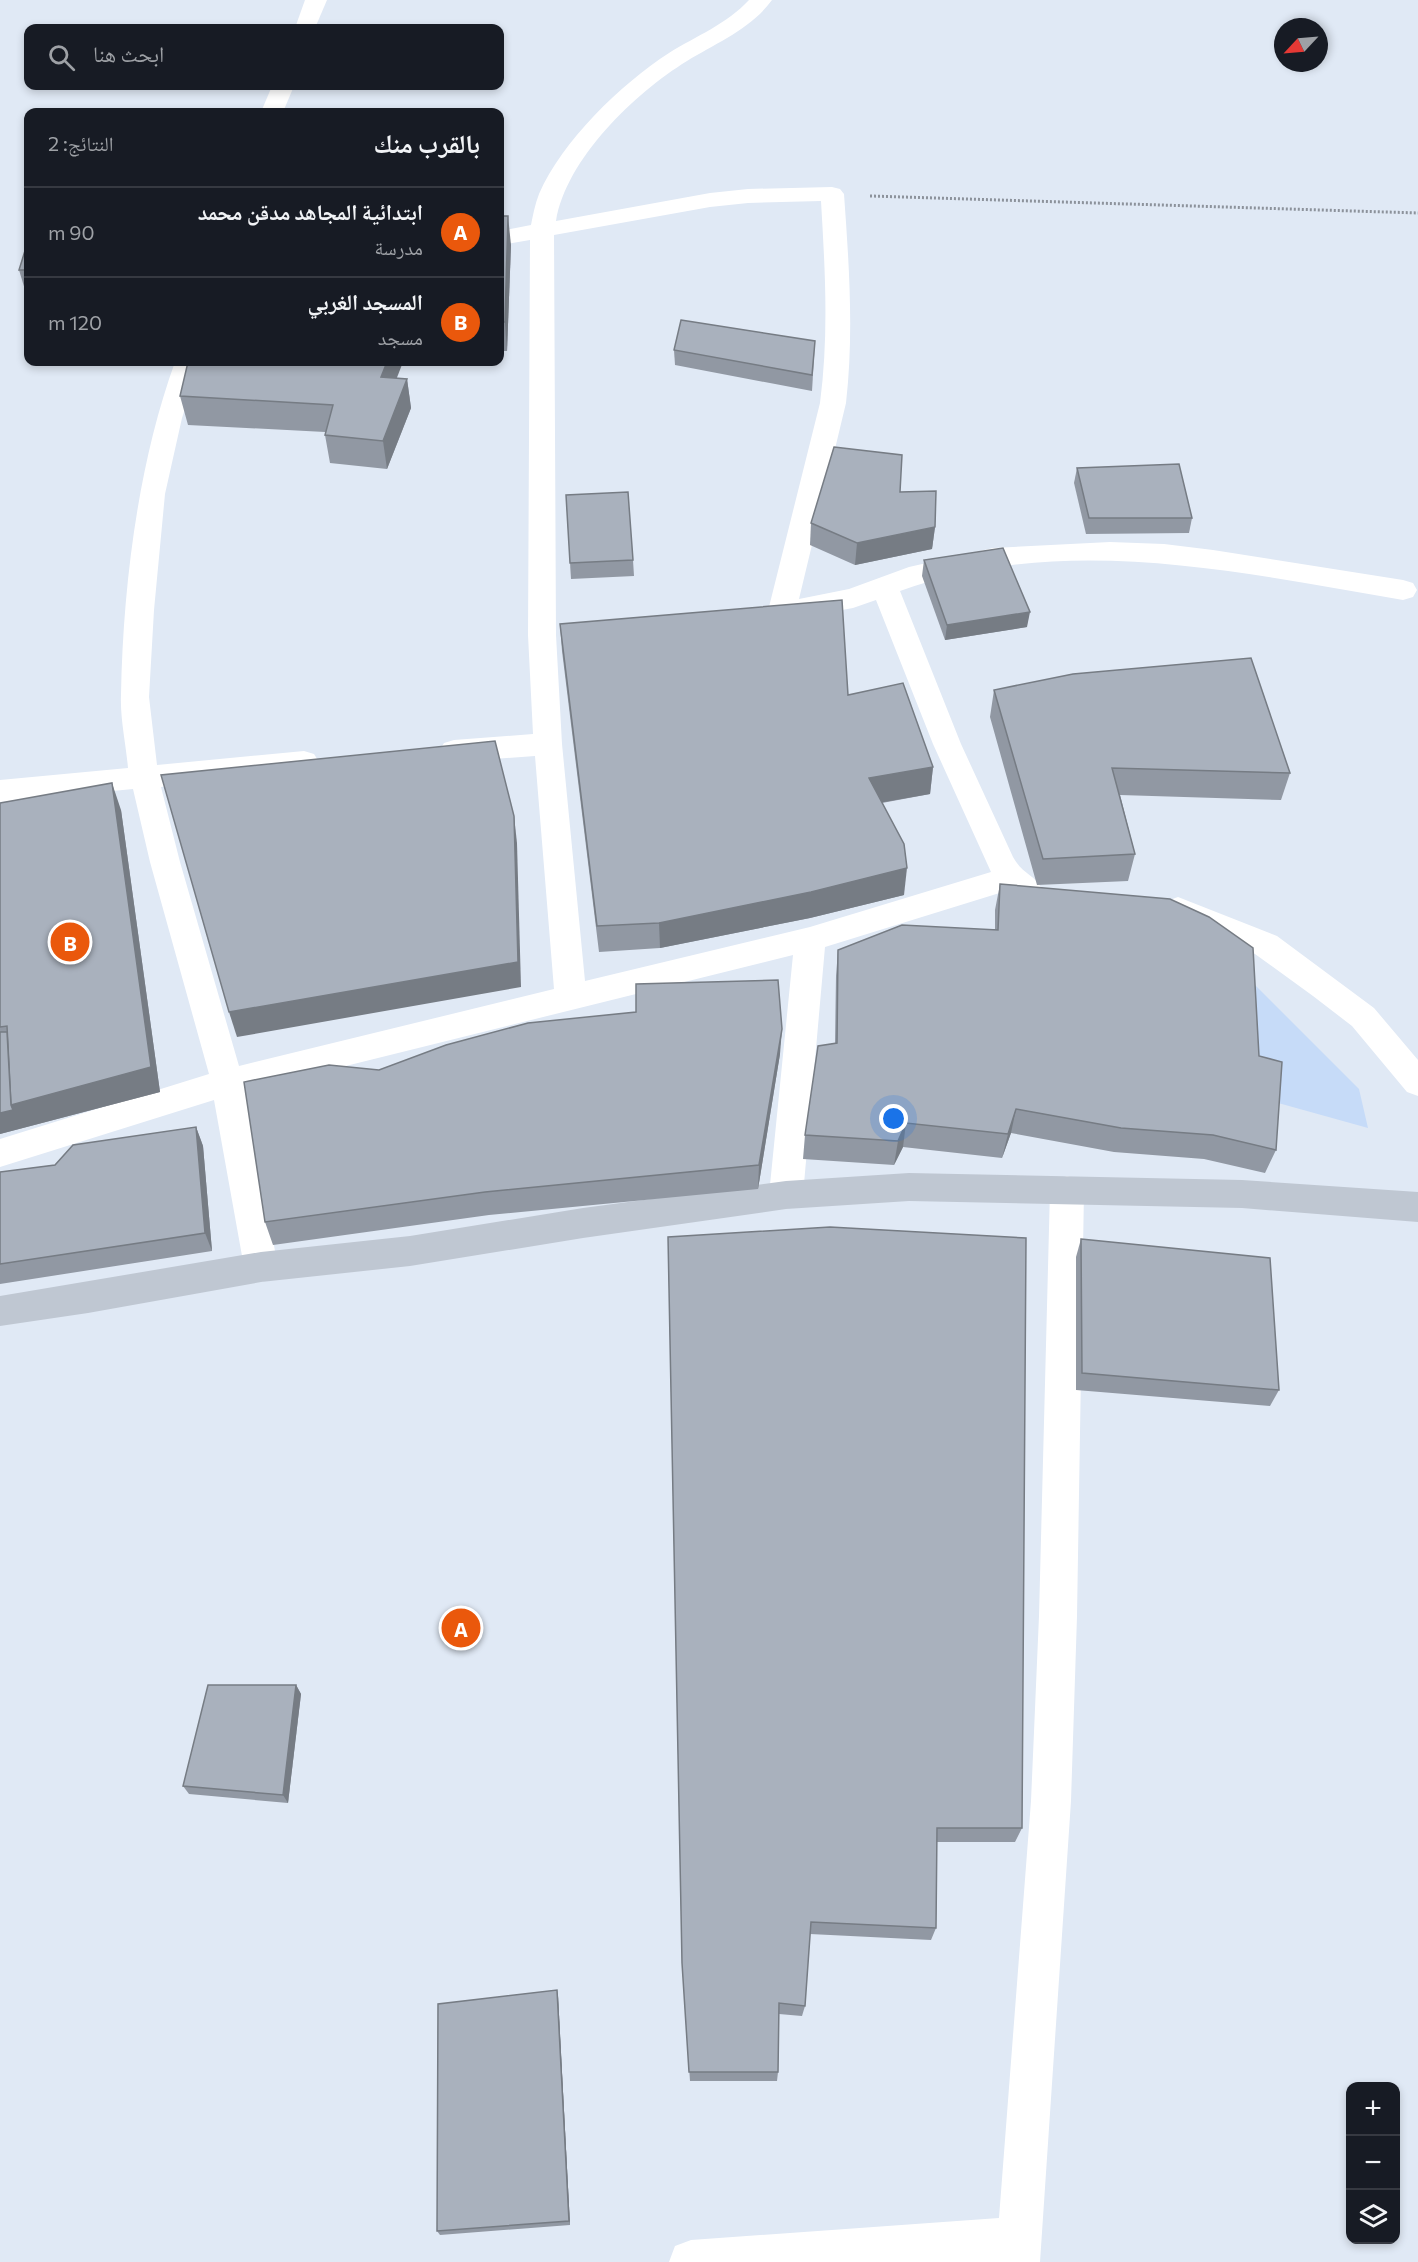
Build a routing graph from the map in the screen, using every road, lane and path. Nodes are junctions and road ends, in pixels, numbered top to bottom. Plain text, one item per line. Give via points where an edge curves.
1 (316, 0) edge
2 (761, 0) edge
3 (307, 24) edge
4 (281, 90) edge
5 (274, 108) edge
6 (832, 194) junction
7 (1418, 213) edge
8 (542, 231) junction
9 (504, 237) edge
10 (186, 366) edge
11 (885, 588) junction
12 (1402, 590) dead end
13 (548, 744) junction
14 (423, 753) edge
15 (332, 760) edge
16 (144, 776) junction
17 (0, 792) edge
18 (1009, 878) junction
19 (1049, 893) edge
20 (1148, 899) edge
21 (810, 939) junction
22 (571, 999) junction
23 (227, 1082) junction
24 (1418, 1083) edge
25 (0, 1153) edge
26 (1067, 1190) junction
27 (786, 1196) junction
28 (1418, 1207) edge
29 (261, 1267) junction
30 (0, 1311) edge
31 (1019, 2251) edge
32 (691, 2262) edge

1 - 3 street
2 - 8 street via 743,18 640,84 586,141 561,176 551,192
4 - 5 street
6 - 7 path
6 - 8 street via 710,200
6 - 11 street via 841,311 838,372 833,403 771,612 853,598
8 - 9 street
8 - 13 street via 554,634
10 - 16 street via 152,494 135,697
11 - 12 street via 928,572 993,557 1110,551 1213,559
11 - 18 street via 947,744
13 - 14 street
13 - 22 street
15 - 16 street
16 - 17 street
16 - 23 street
18 - 19 street via 1025,888
18 - 21 street
20 - 24 street via 1266,945 1363,1017
21 - 22 street
21 - 27 street
22 - 23 street
23 - 25 street
23 - 29 street
26 - 27 main road via 909,1187
26 - 28 main road via 1242,1194
26 - 31 street via 1051,1801
27 - 29 main road via 410,1251
29 - 30 main road
31 - 32 street

